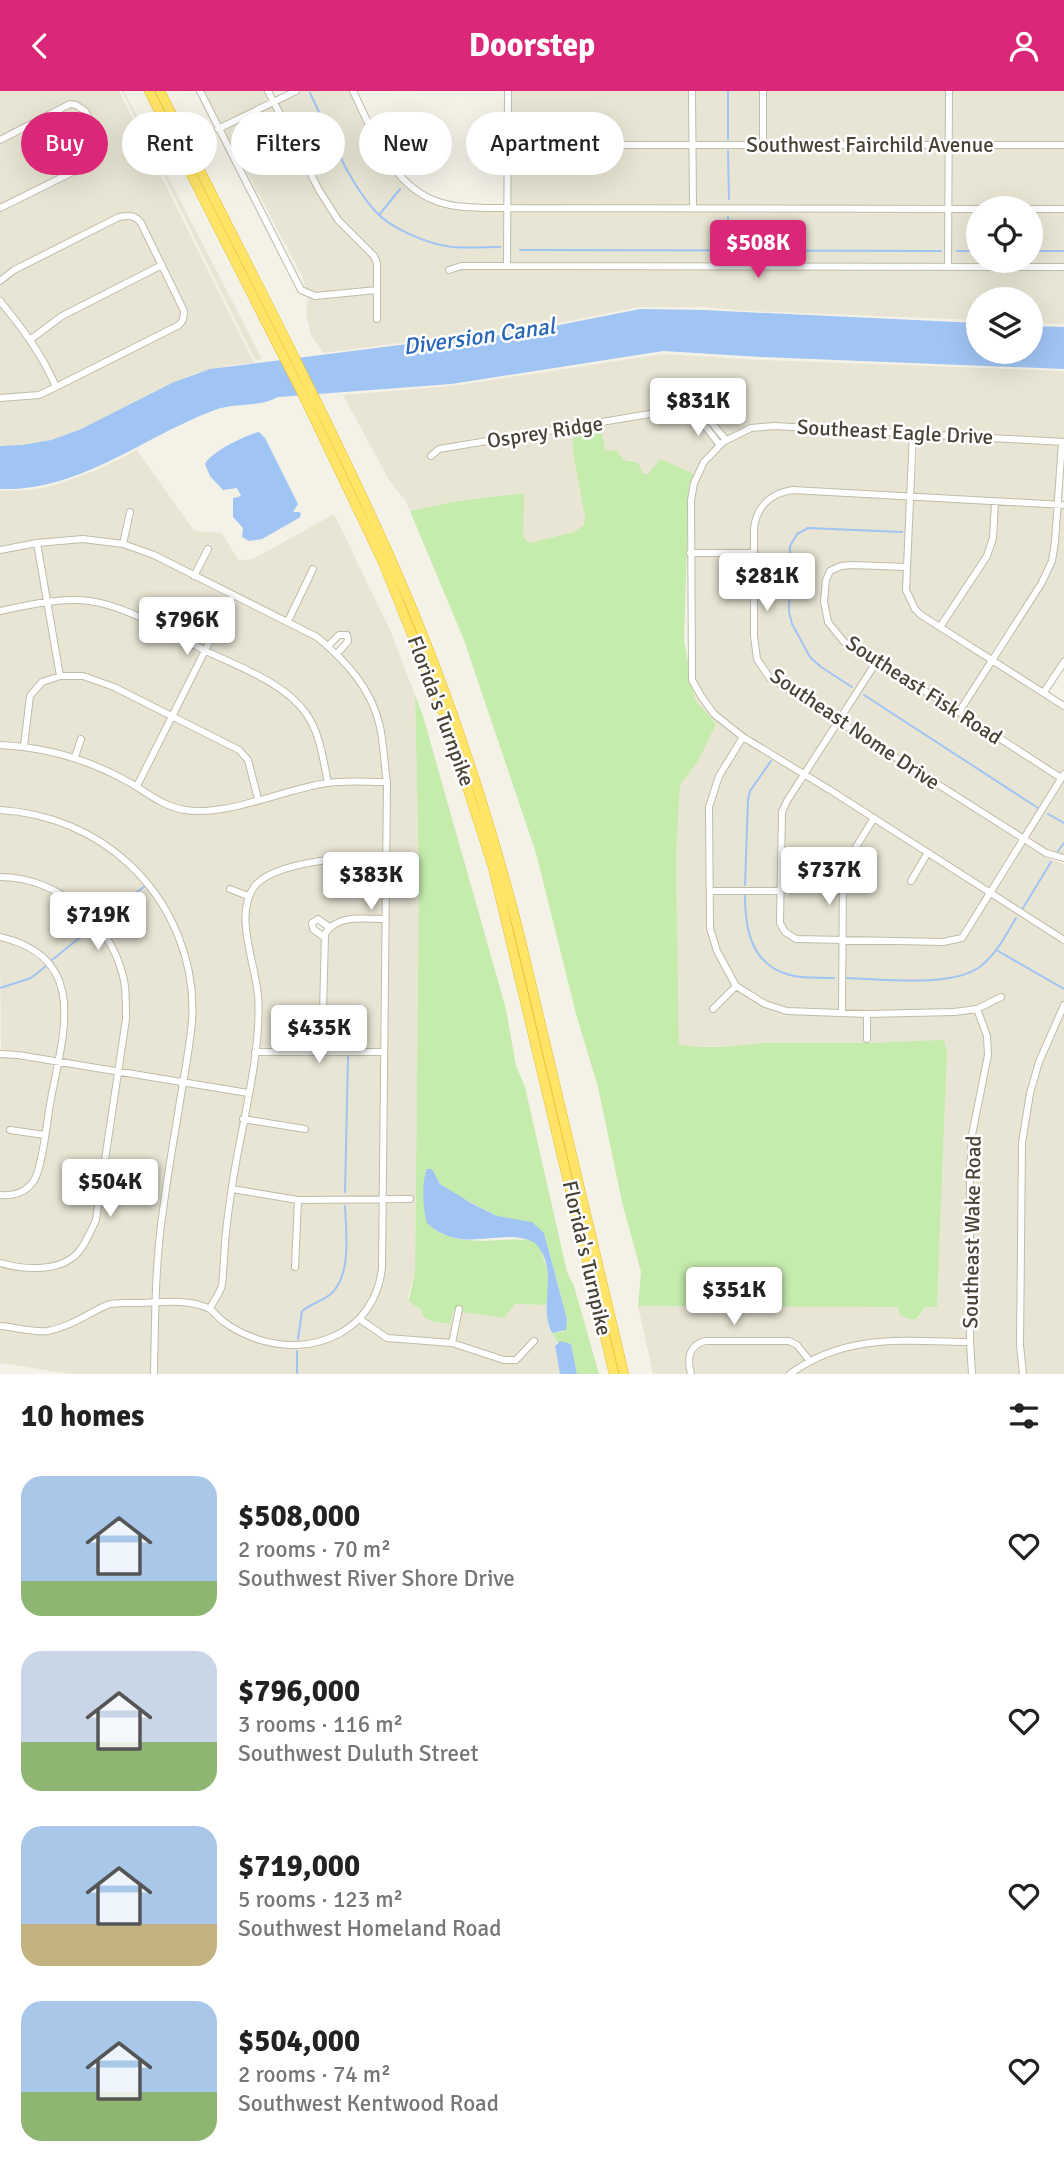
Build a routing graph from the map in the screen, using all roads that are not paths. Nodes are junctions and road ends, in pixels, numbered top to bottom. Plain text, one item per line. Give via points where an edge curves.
1 (149, 91) edge
2 (160, 91) edge
3 (200, 91) edge
4 (268, 91) edge
5 (296, 91) edge
6 (353, 91) edge
7 (508, 91) edge
8 (692, 91) edge
9 (763, 91) edge
10 (949, 91) edge
11 (274, 103) junction
12 (508, 112) edge
13 (218, 129) junction
14 (0, 140) edge
15 (763, 144) junction
16 (624, 145) edge
17 (692, 145) junction
18 (948, 145) junction
19 (1064, 145) edge
20 (507, 175) edge
21 (0, 208) edge
22 (507, 208) junction
23 (693, 208) junction
24 (948, 209) junction
25 (966, 209) edge
26 (1043, 209) edge
27 (1064, 209) edge
28 (162, 265) junction
29 (507, 266) junction
30 (948, 267) junction
31 (1064, 267) edge
32 (449, 270) dead end
33 (0, 281) edge
34 (377, 290) junction
35 (0, 300) edge
36 (377, 319) dead end
37 (31, 339) junction
38 (284, 349) junction
39 (56, 387) junction
40 (1, 398) edge
41 (310, 401) junction
42 (914, 432) junction
43 (723, 442) junction
44 (1063, 442) edge
45 (431, 456) dead end
46 (910, 497) junction
47 (995, 502) junction
48 (1060, 505) edge
49 (130, 512) dead end
50 (37, 543) junction
51 (123, 544) junction
52 (208, 549) dead end
53 (0, 550) edge
54 (690, 552) junction
55 (754, 552) junction
56 (906, 567) junction
57 (313, 569) dead end
58 (194, 576) junction
59 (232, 597) junction
60 (47, 603) junction
61 (0, 611) edge
62 (288, 621) junction
63 (940, 627) junction
64 (328, 646) junction
65 (205, 651) junction
66 (337, 654) junction
67 (993, 660) junction
68 (877, 661) junction
69 (1064, 662) edge
70 (60, 676) junction
71 (1044, 692) junction
72 (1064, 706) edge
73 (959, 712) junction
74 (171, 716) junction
75 (838, 721) junction
76 (743, 737) junction
77 (81, 739) dead end
78 (0, 745) edge
79 (24, 746) junction
80 (75, 757) junction
81 (805, 774) junction
82 (1063, 777) edge
83 (387, 782) junction
84 (328, 783) junction
85 (136, 786) junction
86 (258, 799) junction
87 (0, 810) edge
88 (874, 818) junction
89 (1024, 838) junction
90 (927, 854) junction
91 (385, 856) junction
92 (1064, 858) edge
93 (0, 877) edge
94 (911, 881) dead end
95 (230, 889) dead end
96 (710, 891) junction
97 (779, 891) junction
98 (990, 894) junction
99 (248, 896) junction
100 (384, 919) junction
101 (329, 927) junction
102 (0, 937) edge
103 (324, 937) junction
104 (1064, 940) edge
105 (842, 942) junction
106 (736, 986) junction
107 (1001, 997) dead end
108 (1064, 1005) edge
109 (713, 1009) dead end
110 (977, 1009) junction
111 (842, 1013) junction
112 (867, 1014) junction
113 (867, 1039) dead end
114 (255, 1052) junction
115 (322, 1052) junction
116 (383, 1052) junction
117 (0, 1054) edge
118 (57, 1062) junction
119 (118, 1072) junction
120 (183, 1082) junction
121 (248, 1093) junction
122 (243, 1119) junction
123 (305, 1129) dead end
124 (10, 1130) dead end
125 (45, 1135) junction
126 (232, 1189) junction
127 (0, 1195) edge
128 (298, 1199) junction
129 (383, 1199) junction
130 (410, 1199) dead end
131 (0, 1263) edge
132 (295, 1267) dead end
133 (156, 1303) junction
134 (210, 1308) junction
135 (459, 1309) dead end
136 (360, 1320) junction
137 (0, 1326) edge
138 (534, 1341) dead end
139 (970, 1342) junction
140 (452, 1343) junction
141 (809, 1360) junction
142 (154, 1374) edge
143 (614, 1374) edge
144 (624, 1374) edge
145 (691, 1374) edge
146 (790, 1374) edge
147 (972, 1374) edge
148 (1023, 1374) edge

1 - 38 highway, Florida's Turnpike
2 - 38 highway, Florida's Turnpike
3 - 13 street
4 - 11 street
5 - 11 street
6 - 22 street via 387,160 419,193 451,206
7 - 12 street
8 - 17 street
9 - 15 street
10 - 18 street
11 - 13 street
11 - 34 street via 338,220 374,256
13 - 34 street via 301,290 315,296
14 - 21 street via 70,104 85,111 101,151 95,161
15 - 17 street, Southwest Fairchild Avenue
15 - 18 street, Southwest Fairchild Avenue
16 - 17 street, Southwest Fairchild Avenue
17 - 23 street
18 - 19 street, Southwest Fairchild Avenue
18 - 24 street
20 - 22 street
22 - 23 street
22 - 29 street
23 - 24 street
24 - 25 street
24 - 30 street
26 - 27 street
28 - 33 street via 141,223 128,215
28 - 37 street via 62,316
28 - 39 street via 182,303 179,325
29 - 30 street
29 - 32 street
30 - 31 street
34 - 36 street
35 - 37 street
37 - 39 street
38 - 41 highway, Florida's Turnpike
39 - 40 street via 39,395
41 - 143 highway, Florida's Turnpike via 392,584 470,792 511,936
41 - 144 highway, Florida's Turnpike via 401,583 479,789 519,933
42 - 43 street, Southeast Eagle Drive via 766,426
42 - 44 street, Southeast Eagle Drive
42 - 46 street
43 - 45 street, Osprey Ridge via 702,418 684,411 663,411 439,449
43 - 54 street via 704,461 694,483
44 - 48 street
46 - 47 street, Southeast Nome Drive
46 - 55 street, Southeast Nome Drive via 782,492 759,510
46 - 56 street
47 - 48 street, Southeast Nome Drive
47 - 63 street via 987,556
48 - 67 street via 1052,561
49 - 51 street
50 - 51 street via 83,539
50 - 53 street
50 - 60 street
51 - 58 street
52 - 58 street
54 - 55 street
54 - 76 street via 692,680 714,714
55 - 75 street, Southeast Nome Drive via 757,659 769,677
56 - 63 street via 909,599
56 - 68 street, Southeast Fisk Road via 841,566 830,571 826,580 828,622 844,642
57 - 62 street
58 - 59 street
59 - 62 street
59 - 65 street
60 - 61 street
60 - 65 street via 78,600 111,606
60 - 70 street
62 - 64 street
63 - 67 street
64 - 66 street
64 - 66 street via 339,635 347,635 348,641
65 - 74 street
65 - 84 street via 289,696 306,713 321,747
66 - 83 street via 370,698 380,725
67 - 71 street
67 - 73 street
68 - 73 street, Southeast Fisk Road
68 - 75 street
69 - 71 street
70 - 74 street via 94,679
70 - 79 street via 42,682 30,696
71 - 72 street
73 - 82 street, Southeast Fisk Road
74 - 85 street
74 - 86 street via 239,750 248,760
75 - 81 street
75 - 89 street, Southeast Nome Drive
76 - 81 street
76 - 96 street via 719,776 709,807
77 - 80 street
78 - 79 street
79 - 80 street
80 - 85 street
81 - 88 street
81 - 97 street via 782,812
82 - 89 street
83 - 84 street
83 - 91 street
84 - 86 street
85 - 86 street via 168,807 189,811
87 - 120 street via 51,819 91,836 133,868 160,901 178,934 190,981 192,1021
88 - 90 street
88 - 105 street via 843,868
89 - 92 street, Southeast Nome Drive via 1046,853
89 - 98 street
90 - 94 street
90 - 98 street
91 - 99 street via 354,856 274,873 256,884
91 - 100 street
93 - 119 street via 41,884 83,910 100,929 116,956 125,986 126,1019
95 - 99 street
96 - 97 street
96 - 106 street via 710,928
97 - 105 street via 780,923 785,932 796,939
98 - 104 street
98 - 105 street via 962,938 954,941
99 - 114 street via 244,913 258,996
100 - 101 street via 347,919
100 - 116 street
101 - 103 street
101 - 103 street via 318,919 312,923
102 - 118 street via 39,954 59,979 66,1004
103 - 115 street
105 - 111 street
106 - 109 street
106 - 111 street via 787,1011
107 - 110 street
108 - 148 street via 1036,1073 1022,1143
110 - 112 street
110 - 139 street, Southeast Wake Road via 988,1055 972,1135
111 - 112 street
112 - 113 street
114 - 115 street
114 - 121 street
115 - 116 street
116 - 129 street
117 - 118 street
118 - 119 street
118 - 125 street
119 - 120 street
119 - 131 street via 96,1220 88,1237 78,1253 64,1262 38,1269
120 - 121 street
120 - 133 street via 162,1215
121 - 122 street
122 - 123 street
122 - 126 street
124 - 125 street
125 - 127 street via 35,1180 11,1196
126 - 128 street
126 - 134 street via 221,1288
128 - 129 street
128 - 132 street
129 - 130 street
129 - 136 street via 381,1277
133 - 134 street
133 - 137 street via 108,1305 71,1325 46,1331
133 - 142 street
134 - 136 street via 227,1325 277,1343 325,1340
135 - 140 street
136 - 140 street via 387,1338
138 - 140 street via 516,1360
139 - 141 street via 870,1341
139 - 147 street, Southeast Wake Road
141 - 145 street via 789,1341 705,1341 690,1352
141 - 146 street

